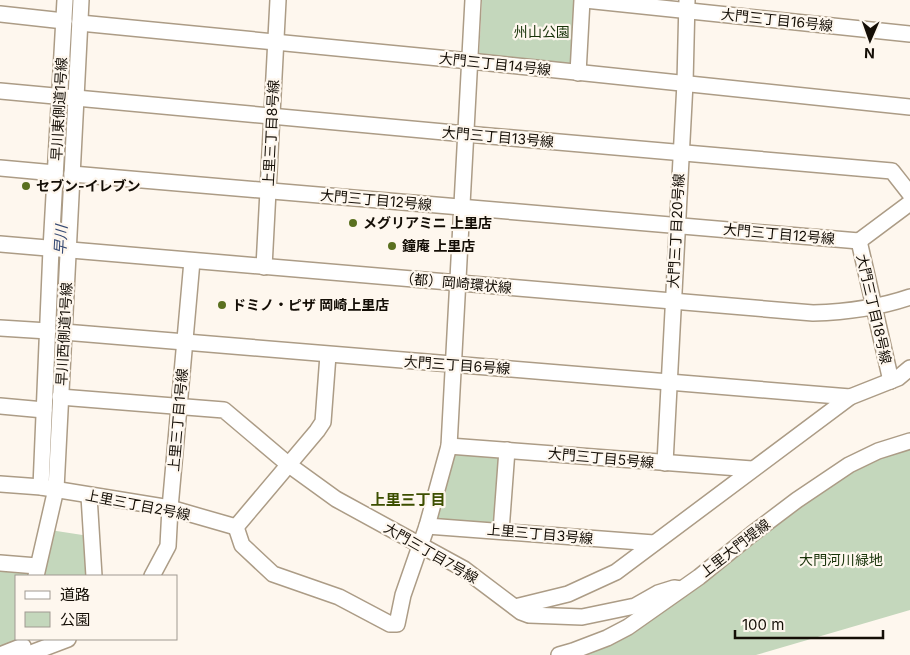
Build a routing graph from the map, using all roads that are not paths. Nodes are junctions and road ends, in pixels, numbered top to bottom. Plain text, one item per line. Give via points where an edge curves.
1 (65, 0) edge
2 (81, 0) edge
3 (278, 0) edge
4 (472, 0) edge
5 (583, 0) edge
6 (687, 5) edge
7 (0, 14) edge
8 (64, 21) junction
9 (80, 23) junction
10 (910, 34) edge
11 (276, 42) junction
12 (470, 61) junction
13 (578, 73) junction
14 (685, 83) junction
15 (0, 91) edge
16 (60, 97) junction
17 (75, 98) junction
18 (910, 107) edge
19 (272, 116) junction
20 (466, 134) junction
21 (680, 153) junction
22 (0, 168) edge
23 (55, 172) junction
24 (72, 174) junction
25 (268, 191) junction
26 (910, 194) edge
27 (910, 203) edge
28 (462, 207) junction
29 (676, 226) junction
30 (859, 241) junction
31 (0, 244) edge
32 (51, 249) junction
33 (68, 250) junction
34 (192, 261) junction
35 (264, 267) junction
36 (458, 283) junction
37 (910, 297) edge
38 (673, 301) junction
39 (874, 307) junction
40 (0, 328) edge
41 (48, 331) junction
42 (64, 332) junction
43 (185, 342) junction
44 (328, 355) junction
45 (453, 364) junction
46 (910, 368) edge
47 (891, 381) junction
48 (669, 382) junction
49 (60, 397) junction
50 (850, 397) junction
51 (0, 406) edge
52 (180, 406) junction
53 (44, 410) junction
54 (910, 441) edge
55 (449, 446) junction
56 (889, 447) junction
57 (507, 450) junction
58 (910, 451) edge
59 (665, 463) junction
60 (289, 465) junction
61 (752, 469) junction
62 (0, 484) edge
63 (41, 487) junction
64 (56, 490) junction
65 (89, 496) junction
66 (170, 508) junction
67 (427, 526) junction
68 (236, 527) junction
69 (502, 531) junction
70 (654, 543) junction
71 (419, 545) junction
72 (0, 563) edge
73 (36, 571) edge
74 (94, 575) edge
75 (153, 575) edge
76 (681, 589) junction
77 (515, 607) junction
78 (64, 640) edge
79 (25, 649) edge
80 (0, 655) edge
81 (559, 655) edge

1 - 8 street, 早川東側道1号線
2 - 9 street, 早川西側道1号線
3 - 11 street, 上里三丁目8号線
4 - 12 street
5 - 6 street, 大門三丁目16号線
5 - 13 street
6 - 10 street, 大門三丁目16号線
6 - 14 street, 大門三丁目20号線
7 - 8 street
8 - 16 street, 早川東側道1号線
9 - 11 street, 大門三丁目14号線
9 - 17 street, 早川西側道1号線
11 - 12 street, 大門三丁目14号線
11 - 19 street, 上里三丁目8号線
12 - 13 street, 大門三丁目14号線
12 - 20 street
13 - 14 street, 大門三丁目14号線
14 - 18 street, 大門三丁目14号線
14 - 21 street, 大門三丁目20号線
15 - 16 street, 大門三丁目13号線
16 - 17 street, 大門三丁目13号線
16 - 23 street, 早川東側道1号線
17 - 19 street, 大門三丁目13号線
17 - 24 street, 早川西側道1号線
19 - 20 street, 大門三丁目13号線
19 - 25 street, 上里三丁目8号線
20 - 21 street, 大門三丁目13号線
20 - 28 street
21 - 26 street, 大門三丁目13号線 via 892,171
21 - 29 street, 大門三丁目20号線
22 - 23 street
23 - 32 street, 早川東側道1号線
24 - 25 street, 大門三丁目12号線
24 - 33 street, 早川西側道1号線
25 - 28 street, 大門三丁目12号線
25 - 35 street, 上里三丁目8号線
27 - 30 street, 大門三丁目18号線
28 - 29 street, 大門三丁目12号線
28 - 36 street
29 - 30 street, 大門三丁目12号線
29 - 38 street, 大門三丁目20号線
30 - 39 street, 大門三丁目18号線
31 - 32 street, （都）岡崎環状線
32 - 33 street, （都）岡崎環状線
32 - 41 street, 早川東側道1号線
33 - 34 street, （都）岡崎環状線
33 - 42 street, 早川西側道1号線
34 - 35 street, （都）岡崎環状線
34 - 43 street, 上里三丁目1号線
35 - 36 street, （都）岡崎環状線
36 - 38 street, （都）岡崎環状線
36 - 45 street
37 - 39 street, （都）岡崎環状線
38 - 39 street, （都）岡崎環状線 via 813,313
38 - 48 street, 大門三丁目20号線
39 - 47 street, 大門三丁目18号線
40 - 41 street
41 - 53 street, 早川東側道1号線
42 - 43 street, 大門三丁目6号線
42 - 49 street, 早川西側道1号線
43 - 44 street, 大門三丁目6号線
43 - 52 street, 上里三丁目1号線
44 - 45 street, 大門三丁目6号線
44 - 60 street via 323,422
45 - 48 street, 大門三丁目6号線
45 - 55 street
46 - 47 street
47 - 50 street
48 - 50 street, 大門三丁目6号線
48 - 59 street, 大門三丁目20号線
49 - 52 street, 大門三丁目7号線
49 - 64 street, 早川西側道1号線
50 - 61 street
51 - 53 street
52 - 60 street, 大門三丁目7号線 via 224,410
52 - 66 street, 上里三丁目1号線
53 - 63 street, 早川東側道1号線
54 - 56 street, 上里大門堤線
55 - 57 street, 大門三丁目5号線
55 - 67 street
56 - 58 street
56 - 76 street, 上里大門堤線 via 849,465 805,495
57 - 59 street, 大門三丁目5号線
57 - 69 street
59 - 61 street, 大門三丁目5号線
60 - 68 street
60 - 71 street, 大門三丁目7号線 via 336,499
61 - 70 street
62 - 63 street, 上里三丁目2号線
63 - 64 street, 上里三丁目2号線
64 - 65 street, 上里三丁目2号線
64 - 73 street, 早川西側道1号線
65 - 66 street, 上里三丁目2号線
65 - 74 street
66 - 68 street, 上里三丁目2号線
66 - 75 street, 上里三丁目1号線 via 168,546
67 - 69 street, 上里三丁目3号線
67 - 71 street
68 - 71 street via 242,545 273,574 339,597 390,624 397,624
69 - 70 street, 上里三丁目3号線
70 - 77 street via 616,572 568,594
71 - 77 street, 大門三丁目7号線 via 464,569
72 - 73 street
76 - 77 street, 大門三丁目7号線 via 658,593 635,606 582,618 529,615
76 - 81 street, 上里大門堤線 via 606,638
78 - 79 street
79 - 80 street

